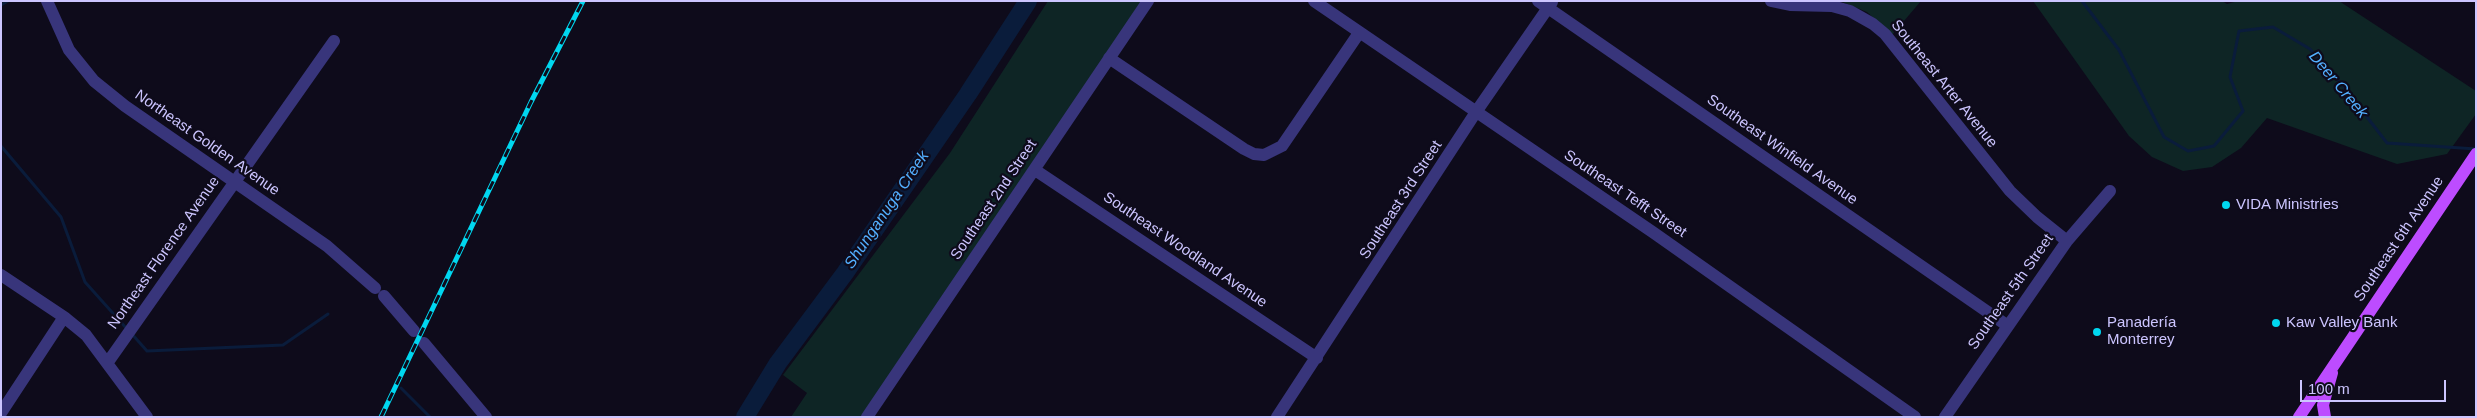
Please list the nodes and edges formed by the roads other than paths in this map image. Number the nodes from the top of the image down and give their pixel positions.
1 (1148, 1) edge
2 (1314, 1) edge
3 (1770, 1) edge
4 (47, 2) edge
5 (1546, 4) edge
6 (1359, 33) junction
7 (334, 41) dead end
8 (1109, 58) junction
9 (1476, 112) junction
10 (2476, 154) edge
11 (1035, 170) junction
12 (234, 182) junction
13 (2110, 191) dead end
14 (2066, 241) junction
15 (1, 275) edge
16 (64, 317) junction
17 (2008, 326) junction
18 (414, 331) dead end
19 (424, 343) dead end
20 (1317, 358) junction
21 (108, 362) junction
22 (2335, 364) junction
23 (1, 412) edge
24 (871, 415) edge
25 (147, 417) edge
26 (486, 417) edge
27 (1277, 417) edge
28 (1915, 417) edge
29 (1945, 417) edge
30 (2299, 417) edge
31 (2325, 417) edge

1 - 8 street, Southeast 2nd Street
2 - 6 street, Southeast Tefft Street
3 - 14 street, Southeast Arter Avenue
4 - 12 street, Northeast Golden Avenue
5 - 9 street, Southeast 3rd Street
5 - 17 street, Southeast Winfield Avenue
6 - 8 street
6 - 9 street, Southeast Tefft Street
7 - 12 street, Northeast Florence Avenue
8 - 11 street, Southeast 2nd Street
9 - 20 street, Southeast 3rd Street
9 - 28 street, Southeast Tefft Street
10 - 22 main road, Southeast 6th Avenue
11 - 20 street, Southeast Woodland Avenue
11 - 24 street, Southeast 2nd Street
12 - 18 street, Northeast Golden Avenue
12 - 21 street, Northeast Florence Avenue
13 - 14 street, Southeast 5th Street
14 - 17 street, Southeast 5th Street
15 - 16 street
16 - 21 street
16 - 23 street
17 - 29 street, Southeast 5th Street
19 - 26 street
20 - 27 street, Southeast 3rd Street
21 - 25 street
22 - 30 main road, Southeast 6th Avenue
22 - 31 main road

